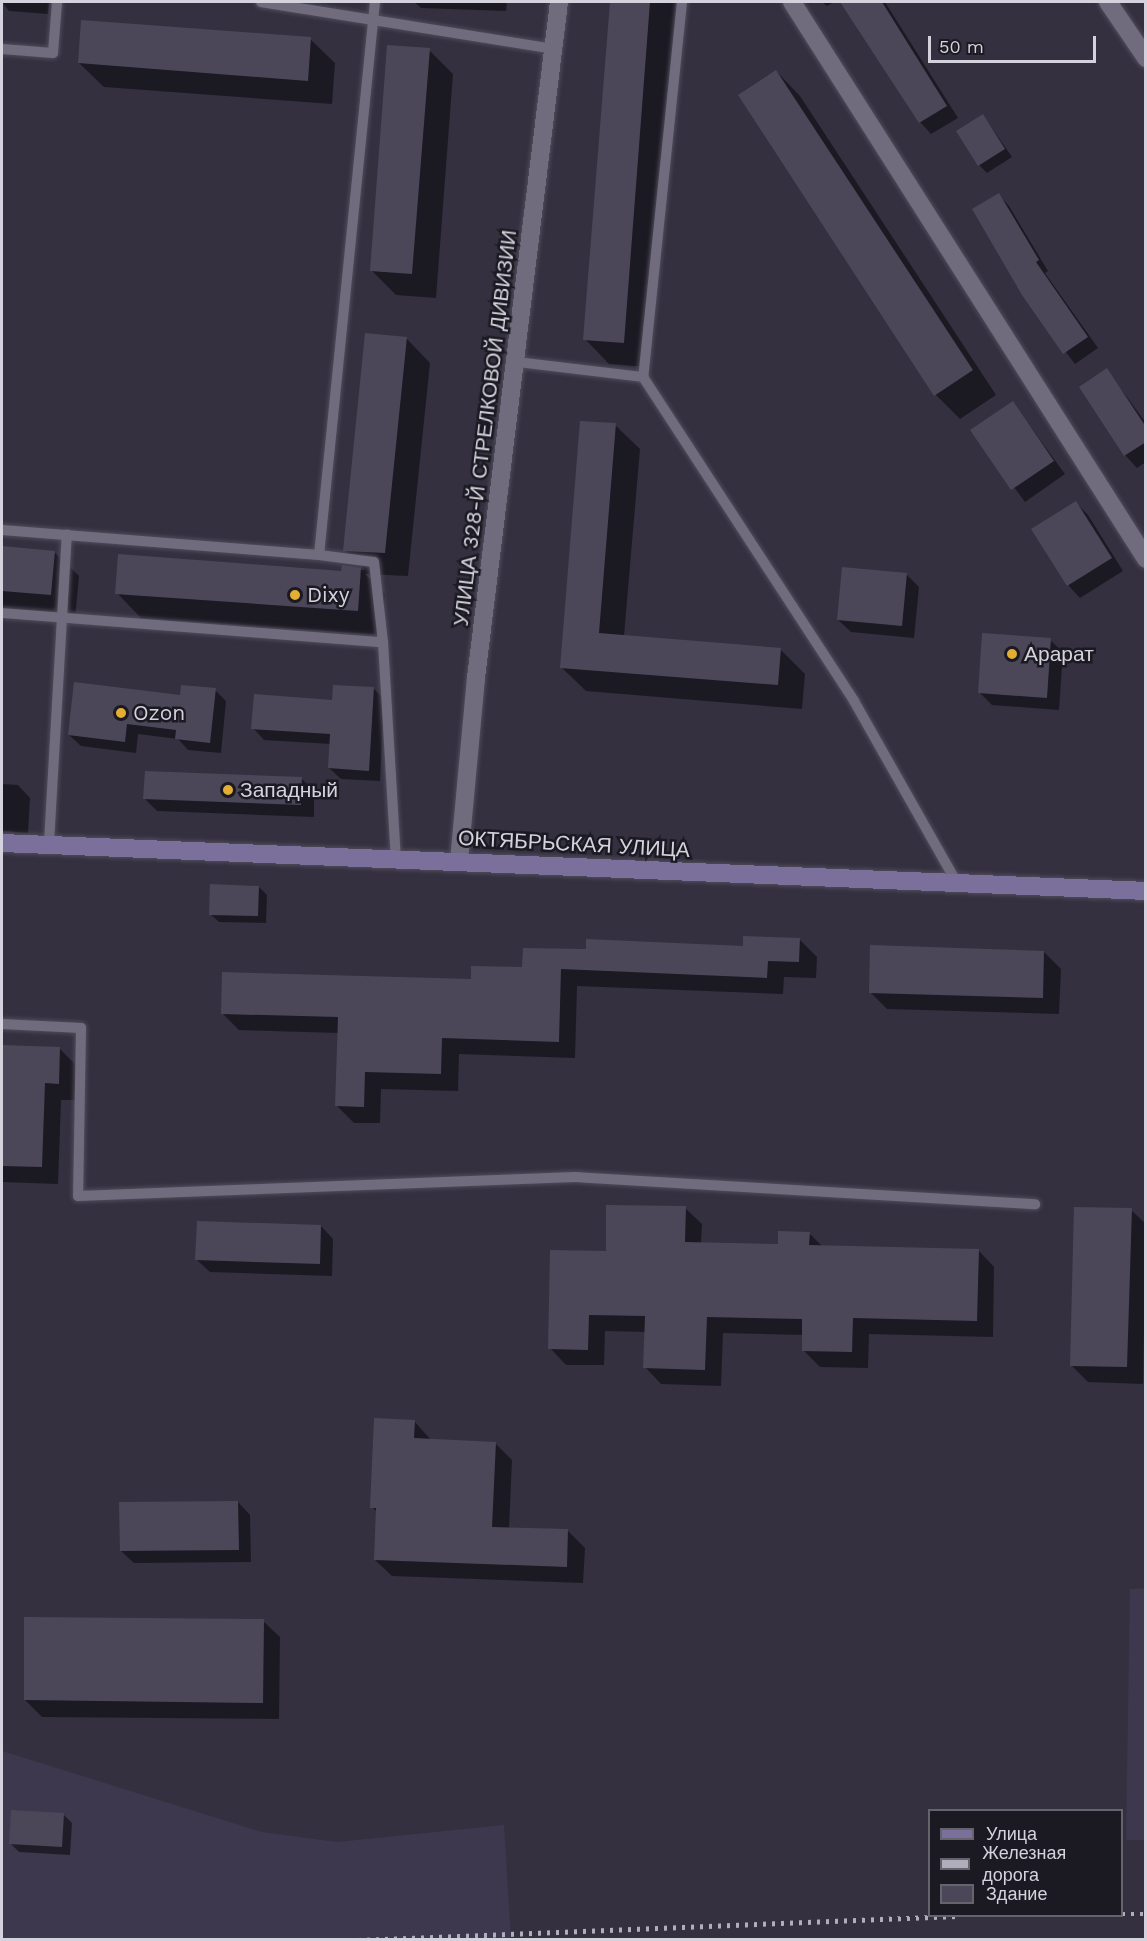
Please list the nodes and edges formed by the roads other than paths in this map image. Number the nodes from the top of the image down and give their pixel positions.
1 (57, 2) edge
2 (261, 2) edge
3 (375, 2) edge
4 (559, 2) edge
5 (681, 2) edge
6 (792, 2) edge
7 (1108, 2) edge
8 (371, 18) junction
9 (2, 49) edge
10 (555, 49) junction
11 (1146, 58) edge
12 (517, 362) junction
13 (643, 377) junction
14 (2, 530) edge
15 (67, 535) junction
16 (319, 555) junction
17 (1146, 558) edge
18 (2, 613) edge
19 (62, 617) junction
20 (383, 642) junction
21 (2, 843) edge
22 (49, 843) junction
23 (396, 858) junction
24 (459, 861) junction
25 (957, 884) junction
26 (1146, 891) edge
27 (2, 1024) edge
28 (1035, 1204) dead end

1 - 9 lane
2 - 8 lane
3 - 8 lane
4 - 10 street, УЛИЦА 328-Й СТРЕЛКОВОЙ ДИВИЗИИ
5 - 13 lane
6 - 17 street
7 - 11 street
8 - 10 lane
8 - 16 lane
10 - 12 street, УЛИЦА 328-Й СТРЕЛКОВОЙ ДИВИЗИИ
12 - 13 lane
12 - 24 street, УЛИЦА 328-Й СТРЕЛКОВОЙ ДИВИЗИИ
13 - 25 lane
14 - 15 lane
15 - 16 lane
15 - 19 lane
16 - 20 lane
18 - 19 lane
19 - 20 lane
19 - 22 lane
20 - 23 lane
21 - 22 main road, ОКТЯБРЬСКАЯ УЛИЦА
22 - 23 main road, ОКТЯБРЬСКАЯ УЛИЦА
23 - 24 main road, ОКТЯБРЬСКАЯ УЛИЦА
24 - 25 main road, ОКТЯБРЬСКАЯ УЛИЦА
25 - 26 main road, ОКТЯБРЬСКАЯ УЛИЦА
27 - 28 lane

